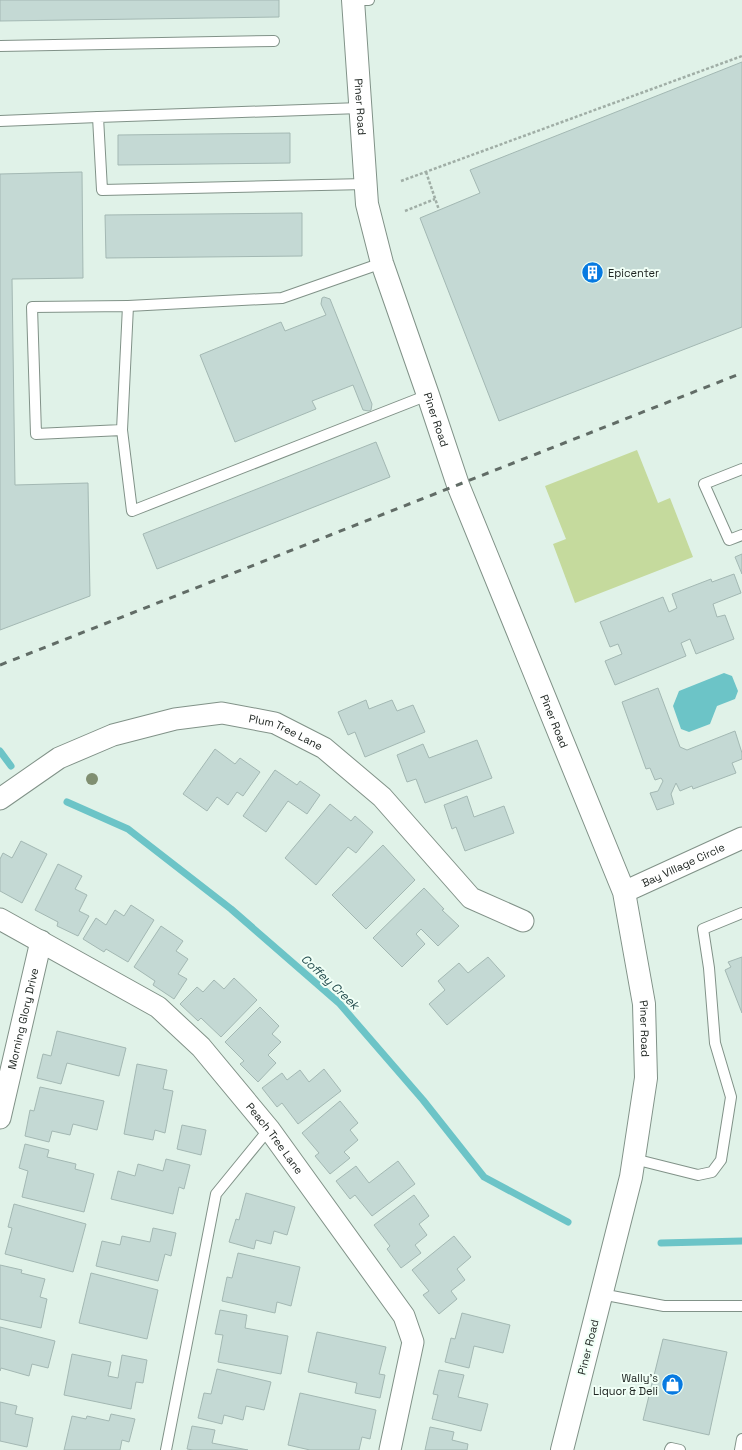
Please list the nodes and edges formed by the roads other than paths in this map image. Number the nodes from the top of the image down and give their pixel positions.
1 (353, 0) edge
2 (369, 0) edge
3 (274, 41) dead end
4 (0, 46) edge
5 (360, 108) junction
6 (98, 117) junction
7 (0, 121) edge
8 (366, 184) junction
9 (382, 263) junction
10 (128, 306) junction
11 (428, 395) junction
12 (122, 430) junction
13 (742, 469) edge
14 (742, 535) edge
15 (0, 799) edge
16 (742, 838) edge
17 (624, 892) junction
18 (742, 914) edge
19 (0, 919) edge
20 (523, 921) dead end
21 (41, 941) junction
22 (0, 1118) edge
23 (269, 1129) junction
24 (634, 1159) junction
25 (601, 1294) junction
26 (742, 1306) edge
27 (742, 1439) edge
28 (166, 1450) edge
29 (390, 1450) edge
30 (562, 1450) edge
31 (670, 1450) edge
32 (680, 1450) edge
33 (740, 1450) edge

1 - 2 lane
1 - 5 main road, Piner Road
3 - 4 lane
5 - 6 lane
5 - 8 main road, Piner Road
6 - 7 lane
6 - 8 lane
8 - 9 main road, Piner Road
9 - 10 lane
9 - 11 main road, Piner Road
10 - 12 lane
10 - 12 lane
11 - 12 lane
11 - 17 main road, Piner Road
13 - 14 lane
15 - 20 street, Plum Tree Lane
16 - 17 street, Bay Village Circle
17 - 24 main road, Piner Road
18 - 24 lane
19 - 21 street, Peach Tree Lane
21 - 22 street, Morning Glory Drive
21 - 23 street, Peach Tree Lane
23 - 28 lane
23 - 29 street, Peach Tree Lane
24 - 25 main road, Piner Road
25 - 26 lane
25 - 30 main road, Piner Road
27 - 33 lane
31 - 32 lane

